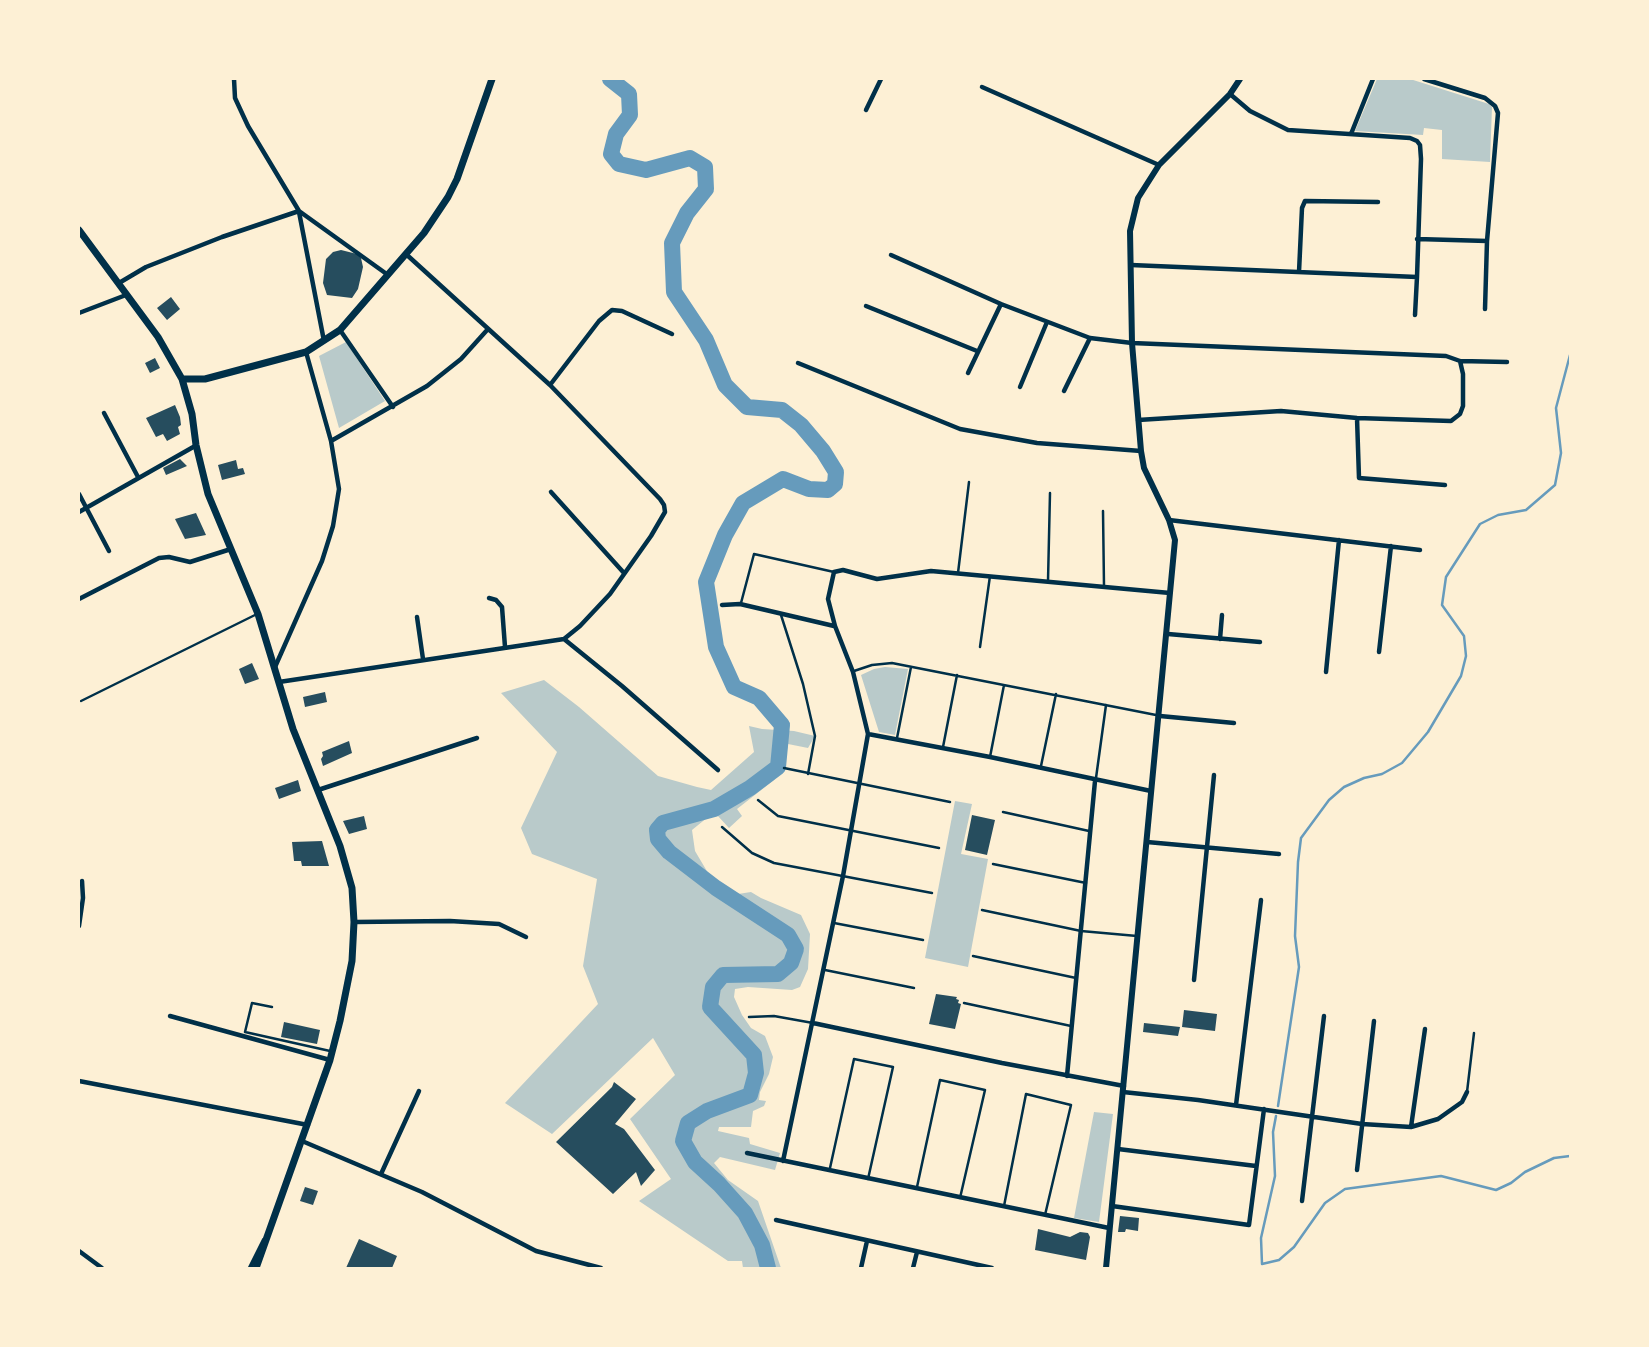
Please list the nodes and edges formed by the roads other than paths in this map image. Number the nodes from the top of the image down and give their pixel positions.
1 (234, 79) edge
2 (492, 79) edge
3 (881, 79) edge
4 (1240, 79) edge
5 (1373, 79) edge
6 (1424, 79) edge
7 (982, 88) dead end
8 (1230, 94) junction
9 (866, 110) dead end
10 (1351, 134) junction
11 (1159, 165) junction
12 (1378, 202) dead end
13 (299, 211) junction
14 (79, 230) edge
15 (1417, 239) junction
16 (1487, 241) junction
17 (407, 254) junction
18 (891, 255) dead end
19 (1131, 265) junction
20 (1299, 272) junction
21 (388, 276) junction
22 (1417, 277) junction
23 (119, 283) junction
24 (126, 294) junction
25 (1001, 304) junction
26 (866, 306) dead end
27 (1485, 309) dead end
28 (79, 313) edge
29 (1415, 315) dead end
30 (1047, 322) junction
31 (488, 329) junction
32 (340, 330) junction
33 (672, 334) dead end
34 (1090, 338) junction
35 (324, 342) junction
36 (1132, 342) junction
37 (977, 351) junction
38 (306, 352) junction
39 (1461, 360) junction
40 (1507, 362) dead end
41 (798, 363) dead end
42 (968, 373) dead end
43 (182, 379) junction
44 (550, 385) junction
45 (1020, 387) dead end
46 (1064, 391) dead end
47 (393, 407) junction
48 (104, 413) dead end
49 (1357, 418) junction
50 (1137, 420) junction
51 (331, 441) junction
52 (196, 445) junction
53 (1141, 451) junction
54 (138, 477) junction
55 (969, 482) dead end
56 (1445, 485) dead end
57 (551, 492) dead end
58 (1050, 493) dead end
59 (79, 494) edge
60 (86, 508) junction
61 (1102, 511) dead end
62 (79, 512) edge
63 (1169, 520) junction
64 (1339, 540) junction
65 (1391, 546) junction
66 (231, 549) junction
67 (1420, 550) dead end
68 (109, 551) dead end
69 (834, 572) junction
70 (624, 573) junction
71 (958, 573) junction
72 (989, 576) junction
73 (1048, 581) junction
74 (1104, 586) junction
75 (1171, 593) junction
76 (489, 598) dead end
77 (79, 599) edge
78 (740, 604) junction
79 (722, 605) dead end
80 (780, 613) junction
81 (258, 614) junction
82 (1222, 615) dead end
83 (417, 617) dead end
84 (835, 626) junction
85 (1168, 634) junction
86 (564, 639) junction
87 (1220, 639) junction
88 (1260, 642) dead end
89 (505, 647) junction
90 (980, 647) dead end
91 (1379, 652) dead end
92 (423, 660) junction
93 (911, 667) junction
94 (275, 668) junction
95 (853, 672) junction
96 (1326, 672) dead end
97 (957, 676) junction
98 (279, 682) junction
99 (1004, 685) junction
100 (1056, 694) junction
101 (81, 701) dead end
102 (1106, 705) junction
103 (1160, 716) junction
104 (1234, 723) dead end
105 (868, 734) junction
106 (477, 738) dead end
107 (897, 738) junction
108 (943, 747) junction
109 (990, 757) junction
110 (784, 768) dead end
111 (1041, 768) junction
112 (718, 770) dead end
113 (808, 774) junction
114 (1214, 775) dead end
115 (1095, 781) junction
116 (861, 784) junction
117 (317, 791) junction
118 (1152, 791) junction
119 (758, 800) dead end
120 (950, 802) dead end
121 (1003, 812) dead end
122 (722, 827) dead end
123 (851, 831) junction
124 (1091, 831) junction
125 (1147, 842) junction
126 (1208, 847) junction
127 (939, 848) dead end
128 (1279, 854) dead end
129 (993, 864) dead end
130 (843, 876) junction
131 (82, 881) dead end
132 (1086, 883) junction
133 (932, 893) dead end
134 (1261, 900) dead end
135 (982, 910) dead end
136 (354, 922) junction
137 (833, 923) junction
138 (79, 926) edge
139 (1081, 931) junction
140 (526, 937) dead end
141 (1138, 937) junction
142 (923, 940) dead end
143 (974, 956) dead end
144 (823, 970) junction
145 (1077, 978) junction
146 (1194, 980) dead end
147 (914, 988) dead end
148 (964, 1003) dead end
149 (272, 1007) dead end
150 (170, 1016) dead end
151 (1324, 1016) dead end
152 (750, 1017) dead end
153 (1374, 1021) dead end
154 (813, 1023) junction
155 (1072, 1026) junction
156 (1425, 1029) dead end
157 (1474, 1033) dead end
158 (331, 1055) junction
159 (1067, 1076) junction
160 (79, 1081) edge
161 (1123, 1089) junction
162 (419, 1091) dead end
163 (1467, 1092) joint
164 (1236, 1105) junction
165 (1264, 1109) junction
166 (1312, 1116) junction
167 (1363, 1124) junction
168 (308, 1125) junction
169 (1411, 1127) junction
170 (302, 1142) junction
171 (1118, 1149) junction
172 (747, 1153) dead end
173 (783, 1161) junction
174 (1256, 1166) junction
175 (1357, 1170) dead end
176 (829, 1171) junction
177 (381, 1174) junction
178 (868, 1180) junction
179 (916, 1190) junction
180 (960, 1199) junction
181 (1302, 1200) dead end
182 (1112, 1206) junction
183 (1004, 1207) junction
184 (1045, 1215) junction
185 (776, 1220) dead end
186 (1110, 1228) junction
187 (268, 1233) junction
188 (867, 1241) junction
189 (79, 1251) edge
190 (917, 1252) junction
191 (967, 1265) edge
192 (102, 1268) edge
193 (250, 1268) edge
194 (256, 1268) edge
195 (601, 1268) edge
196 (861, 1268) edge
197 (913, 1268) edge
198 (992, 1268) edge
199 (1106, 1268) edge

1 - 13 street
2 - 17 main road
3 - 9 street
4 - 8 street
5 - 10 street
6 - 16 street
7 - 11 street
8 - 10 street
8 - 11 street
10 - 15 street
11 - 19 street
12 - 20 street
13 - 21 street
13 - 23 street
13 - 35 street
14 - 23 main road
15 - 16 street
15 - 22 street
16 - 27 street
17 - 21 main road
17 - 31 street
18 - 25 street
19 - 20 street
19 - 36 street
20 - 22 street
21 - 32 main road
22 - 29 street
23 - 24 main road
24 - 28 street
24 - 43 main road
25 - 30 street
25 - 37 street
26 - 37 street
30 - 34 street
30 - 45 street
31 - 44 street
31 - 47 street
32 - 35 main road
32 - 47 street
33 - 44 street
34 - 36 street
34 - 46 street
35 - 38 main road
36 - 39 street
36 - 50 street
37 - 42 street
38 - 43 main road
38 - 51 street
39 - 40 street
39 - 49 street
41 - 53 street
43 - 52 main road
44 - 70 street
47 - 51 street
48 - 54 street
49 - 50 street
49 - 56 street
50 - 53 street
51 - 94 street
52 - 54 street
52 - 66 main road
53 - 63 street
54 - 60 street
55 - 71 lane
57 - 70 street
58 - 73 lane
59 - 60 street
60 - 62 street
60 - 68 street
61 - 74 lane
63 - 64 street
63 - 75 street
64 - 65 street
64 - 96 street
65 - 67 street
65 - 91 street
66 - 77 street
66 - 81 main road
69 - 71 street
69 - 78 lane
69 - 84 street
70 - 86 street
71 - 72 street
72 - 73 street
72 - 90 lane
73 - 74 street
74 - 75 street
75 - 85 street
76 - 89 street
78 - 79 street
78 - 80 street
80 - 84 street
80 - 113 lane
81 - 94 main road
81 - 101 lane
82 - 87 street
83 - 92 street
84 - 95 street
85 - 87 street
85 - 103 street
86 - 89 street
86 - 112 street
87 - 88 street
89 - 92 street
92 - 98 street
93 - 95 lane
93 - 97 lane
93 - 107 lane
94 - 98 main road
95 - 105 street
97 - 99 lane
97 - 108 lane
98 - 117 main road
99 - 100 lane
99 - 109 lane
100 - 102 lane
100 - 111 lane
102 - 103 lane
102 - 115 lane
103 - 104 street
103 - 118 street
105 - 107 street
105 - 116 street
106 - 117 street
107 - 108 street
108 - 109 street
109 - 111 street
110 - 113 lane
111 - 115 street
113 - 116 lane
114 - 126 street
115 - 118 street
115 - 124 street
116 - 120 lane
116 - 123 street
117 - 136 main road
118 - 125 street
119 - 123 lane
121 - 124 lane
122 - 130 lane
123 - 127 lane
123 - 130 street
124 - 132 street
125 - 126 street
125 - 141 street
126 - 128 street
126 - 146 street
129 - 132 lane
130 - 133 lane
130 - 137 street
131 - 138 street
132 - 139 street
134 - 164 street
135 - 139 lane
136 - 140 street
136 - 158 main road
137 - 142 lane
137 - 144 street
139 - 141 lane
139 - 145 street
141 - 161 street
143 - 145 lane
144 - 147 lane
144 - 154 street
145 - 155 street
148 - 155 lane
149 - 158 lane
150 - 158 street
151 - 166 street
152 - 154 lane
153 - 167 street
154 - 159 street
154 - 173 street
155 - 159 street
156 - 169 street
157 - 163 lane
158 - 168 main road
159 - 161 street
160 - 168 street
161 - 164 street
161 - 171 street
162 - 177 street
163 - 169 street
164 - 165 street
165 - 166 street
165 - 174 street
166 - 167 street
166 - 181 street
167 - 169 street
167 - 175 street
168 - 170 main road
170 - 177 street
170 - 187 main road
171 - 174 street
171 - 182 street
172 - 173 street
173 - 176 street
174 - 182 street
176 - 178 street
176 - 178 lane
177 - 195 street
178 - 179 street
179 - 180 street
179 - 180 lane
180 - 183 street
182 - 186 street
183 - 184 street
183 - 184 lane
184 - 186 street
185 - 188 street
186 - 199 street
187 - 193 street
187 - 194 main road
188 - 190 street
188 - 196 street
189 - 192 street
190 - 191 street
190 - 197 street
191 - 198 street

